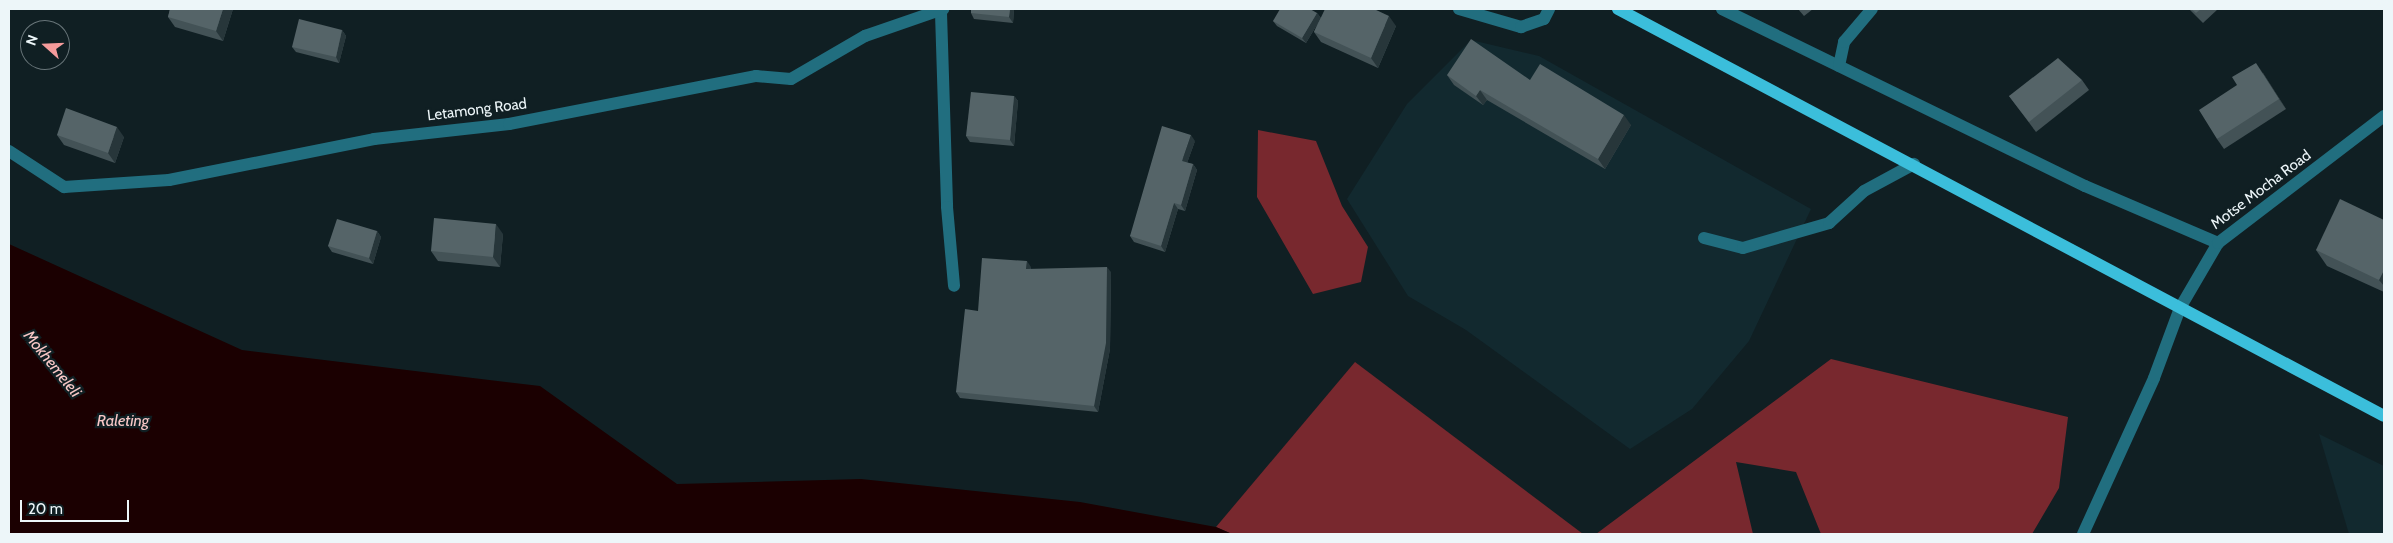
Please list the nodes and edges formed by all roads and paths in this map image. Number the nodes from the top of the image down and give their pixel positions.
1 (1459, 9) edge
2 (1549, 9) edge
3 (1618, 9) edge
4 (1722, 9) edge
5 (1872, 9) edge
6 (942, 11) edge
7 (1839, 66) junction
8 (2384, 116) edge
9 (9, 151) edge
10 (1914, 164) junction
11 (1704, 238) dead end
12 (2218, 242) junction
13 (954, 286) dead end
14 (2180, 308) junction
15 (2384, 416) edge
16 (2083, 534) edge

1 - 2 street
3 - 10 main road
4 - 7 street
5 - 7 street
6 - 9 street, Letamong Road
6 - 13 street
7 - 12 street
8 - 12 street, Motse Mocha Road
10 - 11 street
10 - 14 main road
12 - 14 street, Motse Mocha Road
14 - 15 main road
14 - 16 street, Motse Mocha Road

